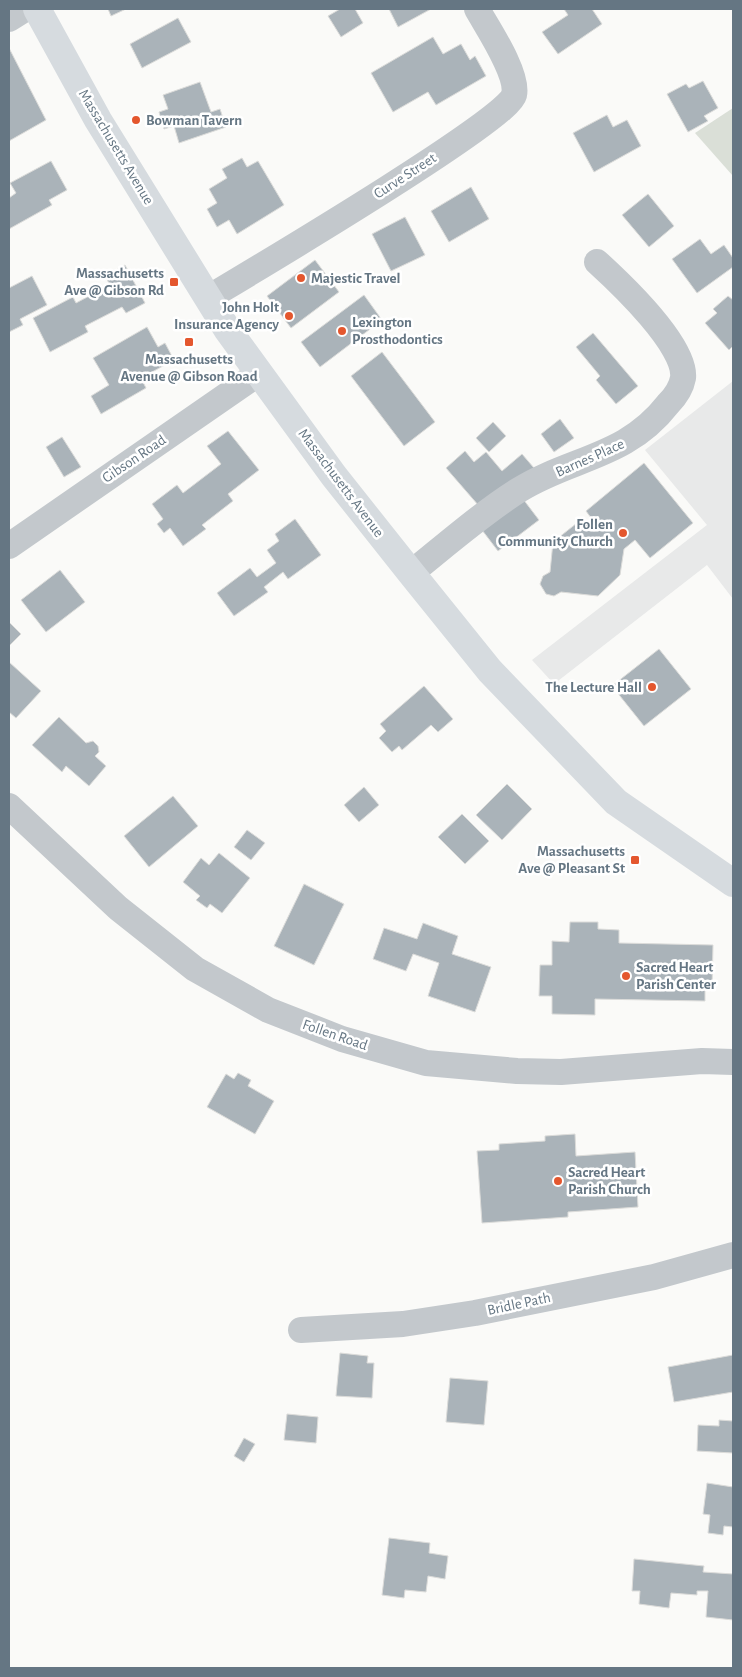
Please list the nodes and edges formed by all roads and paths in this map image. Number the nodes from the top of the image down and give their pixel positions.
1 (25, 9) edge
2 (37, 9) edge
3 (477, 9) edge
4 (9, 19) edge
5 (598, 262) dead end
6 (208, 298) junction
7 (259, 373) junction
8 (9, 546) edge
9 (411, 573) junction
10 (9, 806) edge
11 (733, 883) edge
12 (733, 1062) edge
13 (733, 1255) edge
14 (301, 1330) dead end

1 - 4 street
2 - 6 main road, Massachusetts Avenue
3 - 6 street, Curve Street
5 - 9 street, Barnes Place
6 - 7 main road, Massachusetts Avenue
7 - 8 street, Gibson Road
7 - 9 main road, Massachusetts Avenue
9 - 11 main road, Massachusetts Avenue
10 - 12 street, Follen Road
13 - 14 street, Bridle Path

